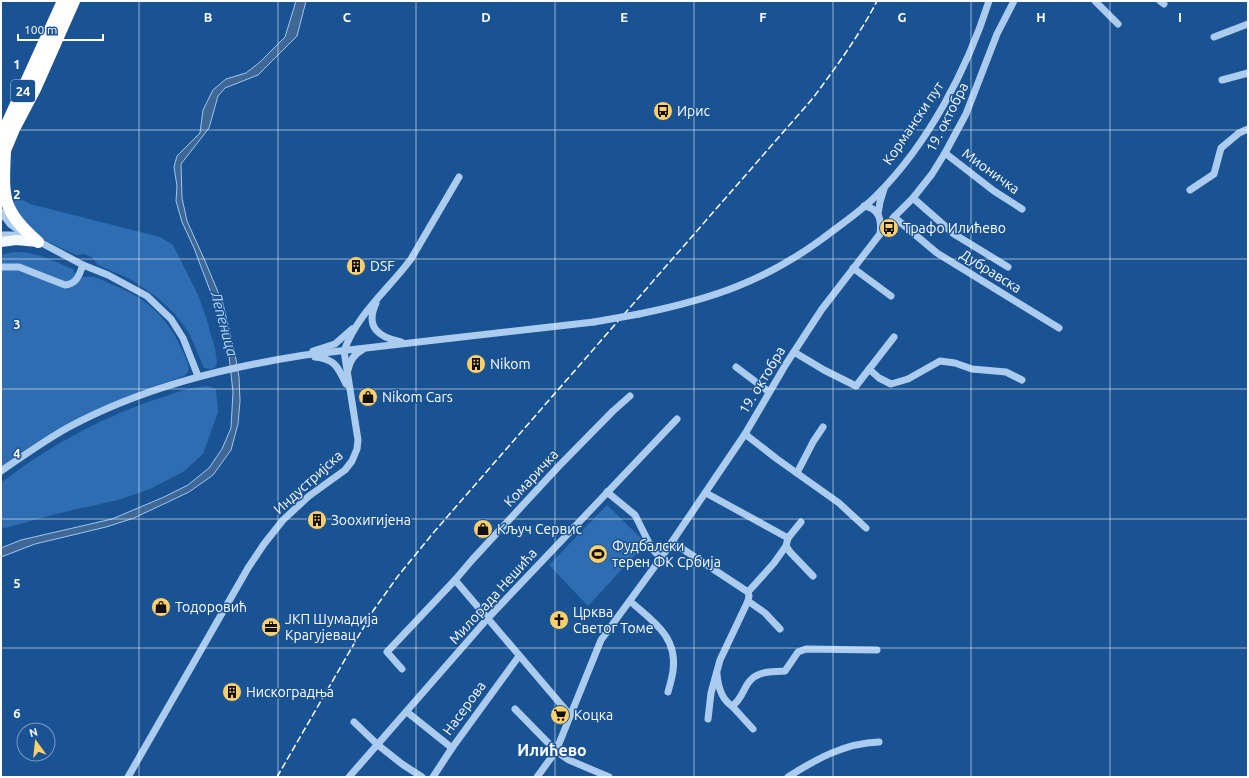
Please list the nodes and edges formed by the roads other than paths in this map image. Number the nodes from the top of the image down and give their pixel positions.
1 (63, 1) edge
2 (74, 1) edge
3 (989, 1) edge
4 (1014, 1) edge
5 (1095, 1) edge
6 (1118, 24) dead end
7 (1248, 24) edge
8 (1214, 37) dead end
9 (1248, 73) edge
10 (1222, 80) dead end
11 (1248, 129) edge
12 (1, 137) edge
13 (945, 153) junction
14 (3, 155) edge
15 (459, 177) dead end
16 (885, 186) junction
17 (1190, 190) dead end
18 (913, 198) junction
19 (864, 206) junction
20 (1022, 209) dead end
21 (1, 212) edge
22 (880, 217) junction
23 (892, 219) junction
24 (880, 234) junction
25 (1, 235) edge
26 (1, 242) edge
27 (38, 242) junction
28 (83, 265) junction
29 (1, 267) edge
30 (1008, 267) dead end
31 (853, 268) junction
32 (379, 296) junction
33 (891, 296) dead end
34 (358, 323) junction
35 (1058, 328) dead end
36 (894, 337) dead end
37 (405, 343) junction
38 (365, 349) junction
39 (344, 351) junction
40 (794, 352) junction
41 (304, 355) junction
42 (281, 359) junction
43 (736, 367) dead end
44 (869, 369) junction
45 (198, 376) junction
46 (347, 376) junction
47 (1022, 380) dead end
48 (350, 392) junction
49 (769, 392) junction
50 (630, 396) dead end
51 (677, 419) dead end
52 (823, 427) dead end
53 (745, 434) junction
54 (1, 471) edge
55 (797, 473) junction
56 (607, 492) junction
57 (706, 493) junction
58 (801, 522) dead end
59 (866, 528) dead end
60 (788, 538) junction
61 (672, 542) junction
62 (786, 546) junction
63 (661, 558) junction
64 (813, 576) dead end
65 (455, 580) junction
66 (748, 592) junction
67 (630, 601) junction
68 (748, 601) junction
69 (488, 618) junction
70 (780, 629) dead end
71 (877, 650) dead end
72 (519, 656) junction
73 (402, 669) dead end
74 (717, 674) junction
75 (668, 692) dead end
76 (732, 706) junction
77 (515, 709) dead end
78 (407, 712) junction
79 (570, 715) junction
80 (708, 719) dead end
81 (354, 722) dead end
82 (753, 729) dead end
83 (879, 742) dead end
84 (378, 745) junction
85 (452, 748) junction
86 (556, 751) junction
87 (128, 777) edge
88 (349, 777) edge
89 (422, 777) edge
90 (433, 777) edge
91 (537, 777) edge
92 (609, 777) edge
93 (788, 777) edge

1 - 12 highway, 24
2 - 14 highway, 24
3 - 16 street, Кормански пут
4 - 13 street, 19. октобра
5 - 6 street
7 - 8 street
9 - 10 street
11 - 17 street
13 - 18 street, 19. октобра
13 - 20 street, Мионичка
14 - 27 highway
15 - 32 street
16 - 19 street, Кормански пут
16 - 22 street
18 - 23 street, 19. октобра
18 - 30 street
19 - 22 street
19 - 37 street, Кормански пут, bridge
21 - 27 street
22 - 23 street
22 - 24 street
23 - 24 street, 19. октобра
23 - 35 street, Дубравска
24 - 31 street, 19. октобра
25 - 27 street
26 - 27 main road
27 - 28 street
28 - 29 street
28 - 45 street
31 - 33 street
31 - 40 street, 19. октобра
32 - 34 street
32 - 37 street
34 - 39 street
34 - 42 street
36 - 44 street
37 - 38 street, Кормански пут
38 - 39 street, Кормански пут
38 - 46 street
39 - 41 street, Кормански пут
39 - 46 street, Индустријска
40 - 44 street
40 - 49 street, 19. октобра
41 - 42 street
41 - 48 street
42 - 45 street
43 - 49 street
44 - 47 street
45 - 54 street
46 - 48 street, Индустријска
48 - 87 street, Индустријска
49 - 53 street, 19. октобра
50 - 65 street, Комаричка
51 - 56 street, Милорада Нешића
52 - 55 street
53 - 55 street
53 - 57 street, 19. октобра
55 - 59 street
56 - 63 street
56 - 69 street, Милорада Нешића
57 - 60 street
57 - 61 street, 19. октобра
58 - 60 street
60 - 62 street
61 - 63 street, 19. октобра
61 - 66 street
62 - 64 street
62 - 66 street
63 - 67 street, 19. октобра
65 - 69 street
65 - 73 street, Комаричка
66 - 68 street
67 - 75 street
67 - 79 street, 19. октобра
68 - 70 street
68 - 74 street
69 - 72 street
69 - 78 street, Милорада Нешића
71 - 76 street
72 - 79 street
72 - 85 street, Насерова
74 - 76 street
74 - 80 street
76 - 82 street
77 - 86 street
78 - 84 street, Милорада Нешића
78 - 85 street
79 - 86 street, 19. октобра
81 - 84 street
83 - 93 street
84 - 88 street, Милорада Нешића
84 - 89 street
85 - 90 street, Насерова
86 - 91 street, 19. октобра
86 - 92 street

